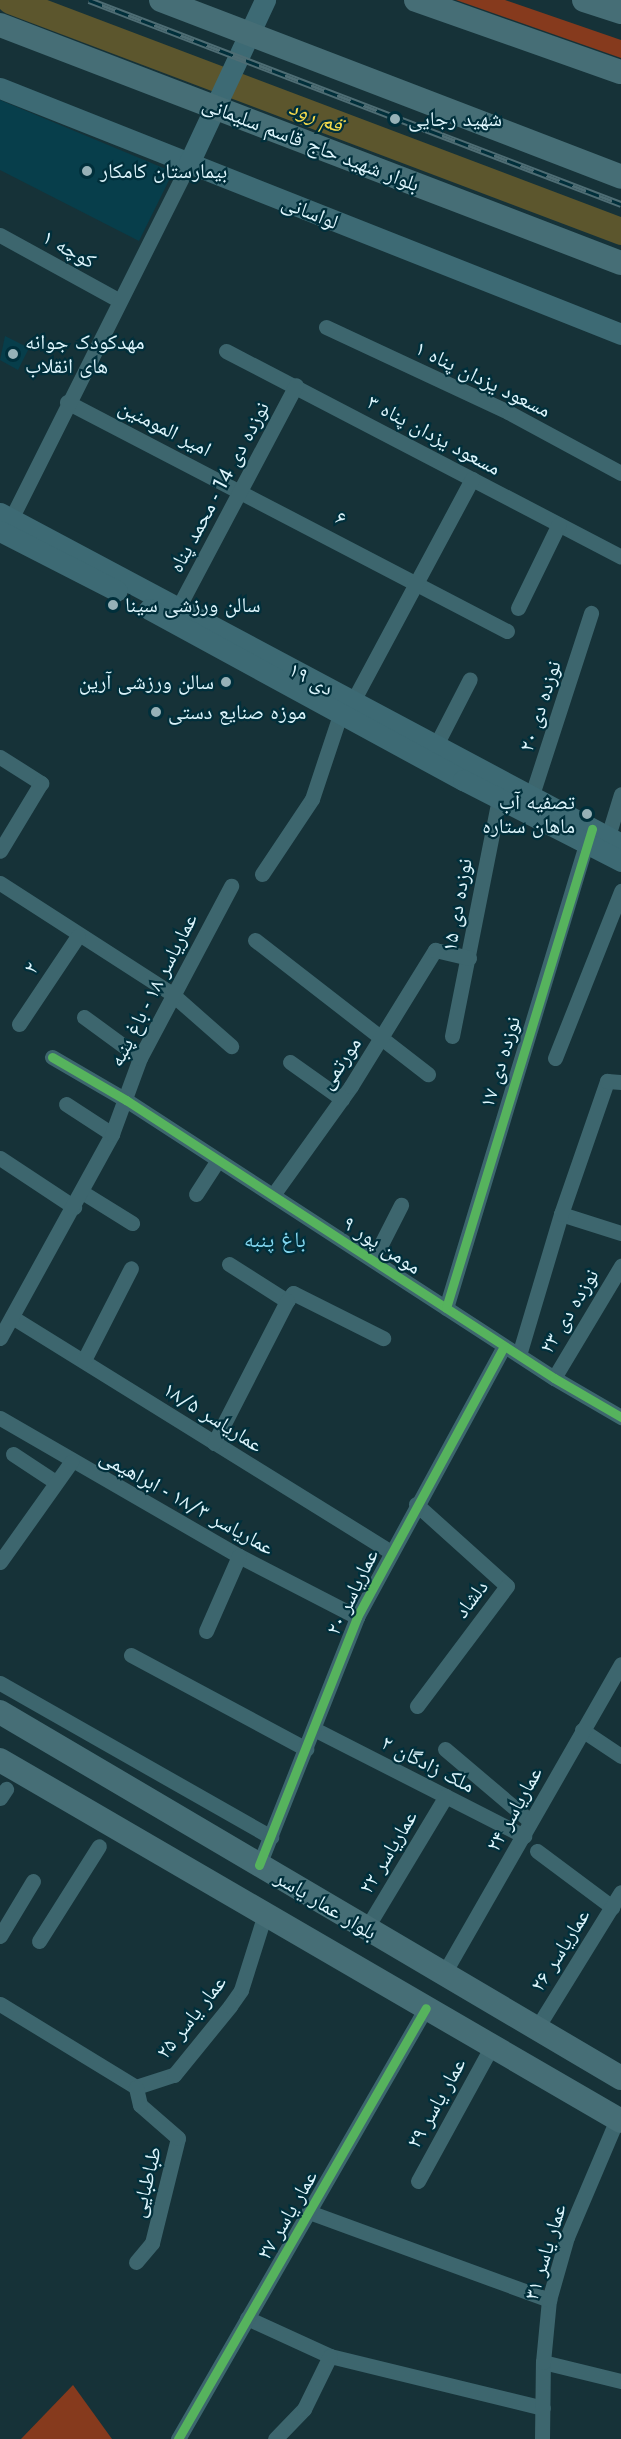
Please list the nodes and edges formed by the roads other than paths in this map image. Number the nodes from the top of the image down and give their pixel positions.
1 (161, 0) edge
2 (416, 0) edge
3 (584, 0) edge
4 (256, 5) edge
5 (621, 12) edge
6 (0, 25) edge
7 (621, 72) edge
8 (0, 88) edge
9 (189, 164) junction
10 (621, 177) edge
11 (0, 235) edge
12 (621, 263) edge
13 (118, 300) junction
14 (326, 327) dead end
15 (621, 334) edge
16 (226, 351) dead end
17 (296, 385) junction
18 (67, 402) junction
19 (621, 473) edge
20 (472, 479) junction
21 (243, 491) junction
22 (4, 524) edge
23 (559, 524) junction
24 (621, 557) edge
25 (419, 582) junction
26 (178, 608) junction
27 (518, 608) dead end
28 (591, 613) dead end
29 (507, 632) dead end
30 (470, 679) dead end
31 (347, 704) junction
32 (435, 747) junction
33 (0, 757) edge
34 (501, 789) junction
35 (621, 794) edge
36 (529, 804) junction
37 (605, 844) edge
38 (0, 851) edge
39 (262, 874) dead end
40 (0, 883) edge
41 (231, 886) dead end
42 (621, 891) edge
43 (78, 936) junction
44 (255, 940) dead end
45 (469, 958) junction
46 (172, 994) junction
47 (84, 1017) dead end
48 (19, 1024) dead end
49 (452, 1036) dead end
50 (381, 1040) junction
51 (231, 1046) dead end
52 (52, 1057) dead end
53 (140, 1058) junction
54 (555, 1058) dead end
55 (290, 1062) dead end
56 (428, 1074) dead end
57 (614, 1082) edge
58 (126, 1100) junction
59 (342, 1100) junction
60 (66, 1104) dead end
61 (112, 1134) junction
62 (0, 1158) edge
63 (218, 1160) junction
64 (82, 1192) junction
65 (196, 1194) dead end
66 (273, 1196) junction
67 (401, 1205) dead end
68 (74, 1207) junction
69 (561, 1214) junction
70 (132, 1223) dead end
71 (621, 1233) edge
72 (373, 1260) junction
73 (229, 1264) dead end
74 (621, 1266) edge
75 (131, 1268) dead end
76 (287, 1301) junction
77 (446, 1308) junction
78 (12, 1317) junction
79 (0, 1338) edge
80 (383, 1338) dead end
81 (504, 1346) junction
82 (519, 1355) junction
83 (84, 1360) junction
84 (554, 1378) junction
85 (621, 1417) edge
86 (0, 1418) edge
87 (213, 1443) junction
88 (13, 1454) dead end
89 (71, 1462) junction
90 (54, 1481) junction
91 (416, 1504) junction
92 (391, 1552) junction
93 (239, 1556) junction
94 (0, 1562) edge
95 (357, 1617) junction
96 (206, 1631) dead end
97 (131, 1655) dead end
98 (621, 1664) edge
99 (0, 1683) edge
100 (417, 1706) dead end
101 (0, 1712) edge
102 (314, 1729) junction
103 (582, 1730) junction
104 (306, 1749) junction
105 (445, 1749) dead end
106 (621, 1756) edge
107 (0, 1760) edge
108 (446, 1796) junction
109 (530, 1821) junction
110 (524, 1836) junction
111 (271, 1837) junction
112 (99, 1846) dead end
113 (537, 1851) dead end
114 (259, 1865) junction
115 (33, 1881) dead end
116 (621, 1892) edge
117 (612, 1907) junction
118 (265, 1914) junction
119 (366, 1929) junction
120 (0, 1936) edge
121 (39, 1941) dead end
122 (443, 1975) junction
123 (0, 2004) edge
124 (426, 2008) junction
125 (535, 2031) junction
126 (492, 2046) junction
127 (621, 2078) edge
128 (136, 2087) junction
129 (619, 2120) edge
130 (418, 2181) dead end
131 (309, 2212) junction
132 (136, 2262) dead end
133 (549, 2300) junction
134 (247, 2318) junction
135 (330, 2356) junction
136 (543, 2362) junction
137 (621, 2381) edge
138 (543, 2408) junction
139 (178, 2439) edge
140 (275, 2439) edge
141 (542, 2439) edge

1 - 10 main road
2 - 7 main road
3 - 5 main road
4 - 9 main road
6 - 12 main road, بلوار شهید حاج قاسم سلیمانی
8 - 9 main road, لواسانی
9 - 13 street
9 - 15 main road, لواسانی
11 - 13 street, کوچه ۱
13 - 18 street
14 - 19 street, ۱ مسعود یزدان پناه
16 - 17 street, ۳ مسعود یزدان پناه
17 - 20 street, ۳ مسعود یزدان پناه
17 - 21 street, نوزده دی 14 - محمد پناه
18 - 21 street, امیر المومنین
18 - 22 street
20 - 23 street, ۳ مسعود یزدان پناه
20 - 25 street
21 - 25 street, ۶
21 - 26 street, نوزده دی 14 - محمد پناه
22 - 26 main road, ۱۹ دی
22 - 31 main road, ۱۹ دی
23 - 24 street, ۳ مسعود یزدان پناه
23 - 27 street
25 - 29 street, ۶
25 - 31 street
26 - 31 main road, ۱۹ دی
28 - 36 street, نوزده دی ۲۰
30 - 32 street
31 - 32 main road, ۱۹ دی
31 - 34 main road, ۱۹ دی
31 - 39 street
32 - 34 main road, ۱۹ دی
33 - 38 street
34 - 36 main road, ۱۹ دی
34 - 45 street, نوزده دی ۱۵
35 - 37 street, نوزده دی ۱۷
36 - 37 main road, ۱۹ دی
37 - 77 street, نوزده دی ۱۷
40 - 43 street
41 - 46 street, عماریاسر ۱۸ - باغ پنبه
42 - 54 street
43 - 46 street
43 - 48 street, ۲
44 - 50 street
45 - 49 street, نوزده دی ۱۵
45 - 50 street, مورتمی
46 - 51 street
46 - 53 street, عماریاسر ۱۸ - باغ پنبه
47 - 53 street
50 - 56 street
50 - 59 street, مورتمی
52 - 58 street, مومن پور ۹
53 - 58 street, عماریاسر ۱۸ - باغ پنبه
55 - 59 street
57 - 69 street
58 - 61 street, عماریاسر ۱۸ - باغ پنبه
58 - 63 street, مومن پور ۹
59 - 66 street, مورتمی
60 - 61 street
61 - 64 street, عماریاسر ۱۸ - باغ پنبه
62 - 68 street
63 - 65 street
63 - 66 street, مومن پور ۹
64 - 68 street, عماریاسر ۱۸ - باغ پنبه
64 - 70 street
66 - 72 street, مومن پور ۹
67 - 72 street
68 - 78 street, عماریاسر ۱۸ - باغ پنبه
69 - 71 street
69 - 82 street
72 - 77 street, مومن پور ۹
73 - 76 street
74 - 84 street, نوزده دی ۲۳
75 - 83 street
76 - 80 street
76 - 87 street
77 - 81 street, مومن پور ۹
78 - 79 street, عماریاسر ۱۸ - باغ پنبه
78 - 83 street, عماریاسر ۱۸/۵
81 - 82 street, مومن پور ۹
81 - 91 street, عماریاسر ۲۰
82 - 84 street, مومن پور ۹
83 - 87 street, عماریاسر ۱۸/۵
84 - 85 street, مومن پور ۹
86 - 89 street, عماریاسر ۱۸/۳ - ابراهیمی
87 - 92 street, عماریاسر ۱۸/۵
88 - 90 street
89 - 90 street
89 - 93 street, عماریاسر ۱۸/۳ - ابراهیمی
90 - 94 street
91 - 92 street, عماریاسر ۲۰
91 - 100 street, دلشاد
92 - 95 street, عماریاسر ۲۰
93 - 95 street, عماریاسر ۱۸/۳ - ابراهیمی
93 - 96 street
95 - 102 street, عماریاسر ۲۰
97 - 104 street
98 - 103 street, عماریاسر ۲۴
99 - 111 street
101 - 114 main road, بلوار عمار یاسر
102 - 104 street, عماریاسر ۲۰
102 - 108 street, ۲ ملک زادگان
103 - 106 street
103 - 109 street, عماریاسر ۲۴
104 - 111 street, عماریاسر ۲۰
105 - 109 street
107 - 118 main road, بلوار عمار یاسر
108 - 110 street, ۲ ملک زادگان
108 - 119 street, عماریاسر ۲۲
109 - 110 street, عماریاسر ۲۴
110 - 122 street, عماریاسر ۲۴
111 - 114 street, عماریاسر ۲۰
112 - 121 street
113 - 117 street
114 - 119 main road, بلوار عمار یاسر
115 - 120 street
116 - 117 street, عماریاسر ۲۶
117 - 125 street, عماریاسر ۲۶
118 - 124 main road, بلوار عمار یاسر
118 - 128 street, عمار یاسر ۲۵
119 - 122 main road, بلوار عمار یاسر
122 - 125 main road, بلوار عمار یاسر
123 - 128 street
124 - 126 main road, بلوار عمار یاسر
124 - 131 street, عمار یاسر ۲۷
125 - 127 main road, بلوار عمار یاسر
126 - 129 main road, بلوار عمار یاسر
126 - 130 street, عمار یاسر ۲۹
128 - 132 street, طباطبایی
129 - 133 street, عمار یاسر ۳۱
131 - 133 street
131 - 134 street, عمار یاسر ۲۷
133 - 136 street, عمار یاسر ۳۱
134 - 135 street
134 - 139 street, عمار یاسر ۲۷
135 - 138 street
135 - 140 street
136 - 137 street
136 - 138 street, عمار یاسر ۳۱
138 - 141 street, عمار یاسر ۳۱

